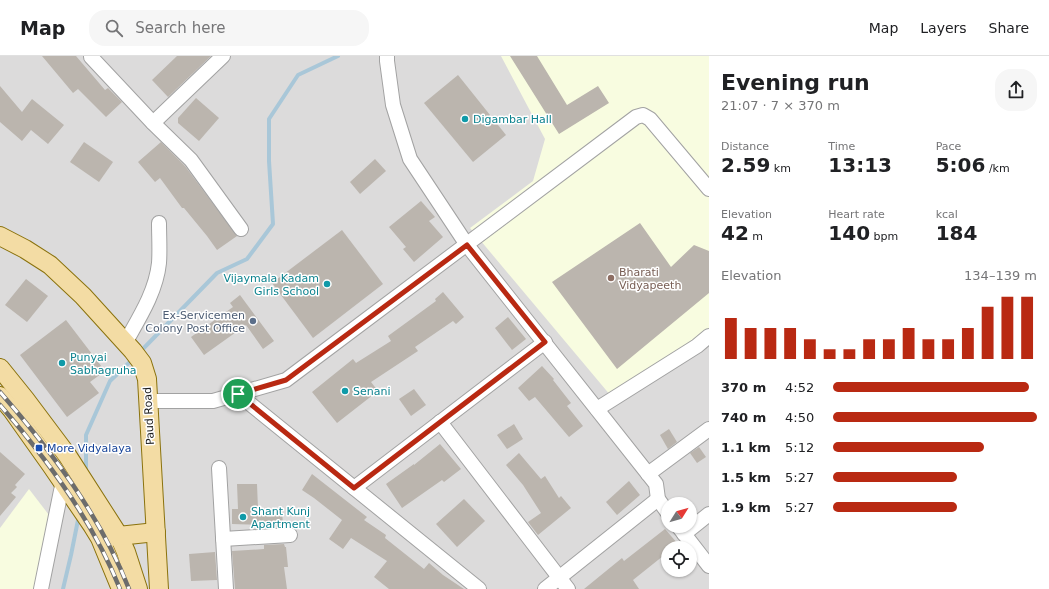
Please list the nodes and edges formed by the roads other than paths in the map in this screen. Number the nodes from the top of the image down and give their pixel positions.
1 (91, 56) edge
2 (223, 56) edge
3 (387, 59) edge
4 (154, 124) junction
5 (709, 189) edge
6 (159, 223) dead end
7 (241, 229) dead end
8 (0, 236) edge
9 (467, 245) junction
10 (709, 336) edge
11 (545, 342) junction
12 (133, 352) junction
13 (0, 368) edge
14 (238, 394) junction
15 (148, 401) junction
16 (2, 404) edge
17 (597, 409) junction
18 (440, 422) junction
19 (709, 429) edge
20 (219, 468) dead end
21 (648, 474) junction
22 (66, 487) junction
23 (354, 488) junction
24 (658, 499) junction
25 (661, 503) edge
26 (709, 514) edge
27 (697, 521) edge
28 (96, 532) junction
29 (156, 532) junction
30 (683, 533) edge
31 (290, 535) dead end
32 (119, 536) junction
33 (223, 539) junction
34 (709, 566) edge
35 (559, 578) junction
36 (41, 589) edge
37 (121, 589) edge
38 (138, 589) edge
39 (159, 589) edge
40 (226, 589) edge
41 (479, 589) edge
42 (545, 589) edge
43 (568, 589) edge

1 - 4 street
2 - 4 street
3 - 9 street
4 - 7 street
5 - 9 street
6 - 12 street
8 - 12 main road, Paud Road
9 - 11 street
9 - 14 street
10 - 17 street
11 - 17 street
11 - 18 street
12 - 15 main road, Paud Road
13 - 32 main road
14 - 15 street
14 - 23 street
15 - 29 main road, Paud Road
16 - 22 main road
17 - 21 street
18 - 23 street
18 - 35 street
19 - 21 street
20 - 33 street
21 - 24 street
22 - 28 main road
22 - 36 street
23 - 41 street
24 - 25 street
24 - 35 street
26 - 27 street
28 - 32 main road
28 - 37 main road
29 - 32 main road
29 - 39 main road, Paud Road
30 - 34 street
31 - 33 street
32 - 38 main road
33 - 40 street
35 - 42 street
35 - 43 street

